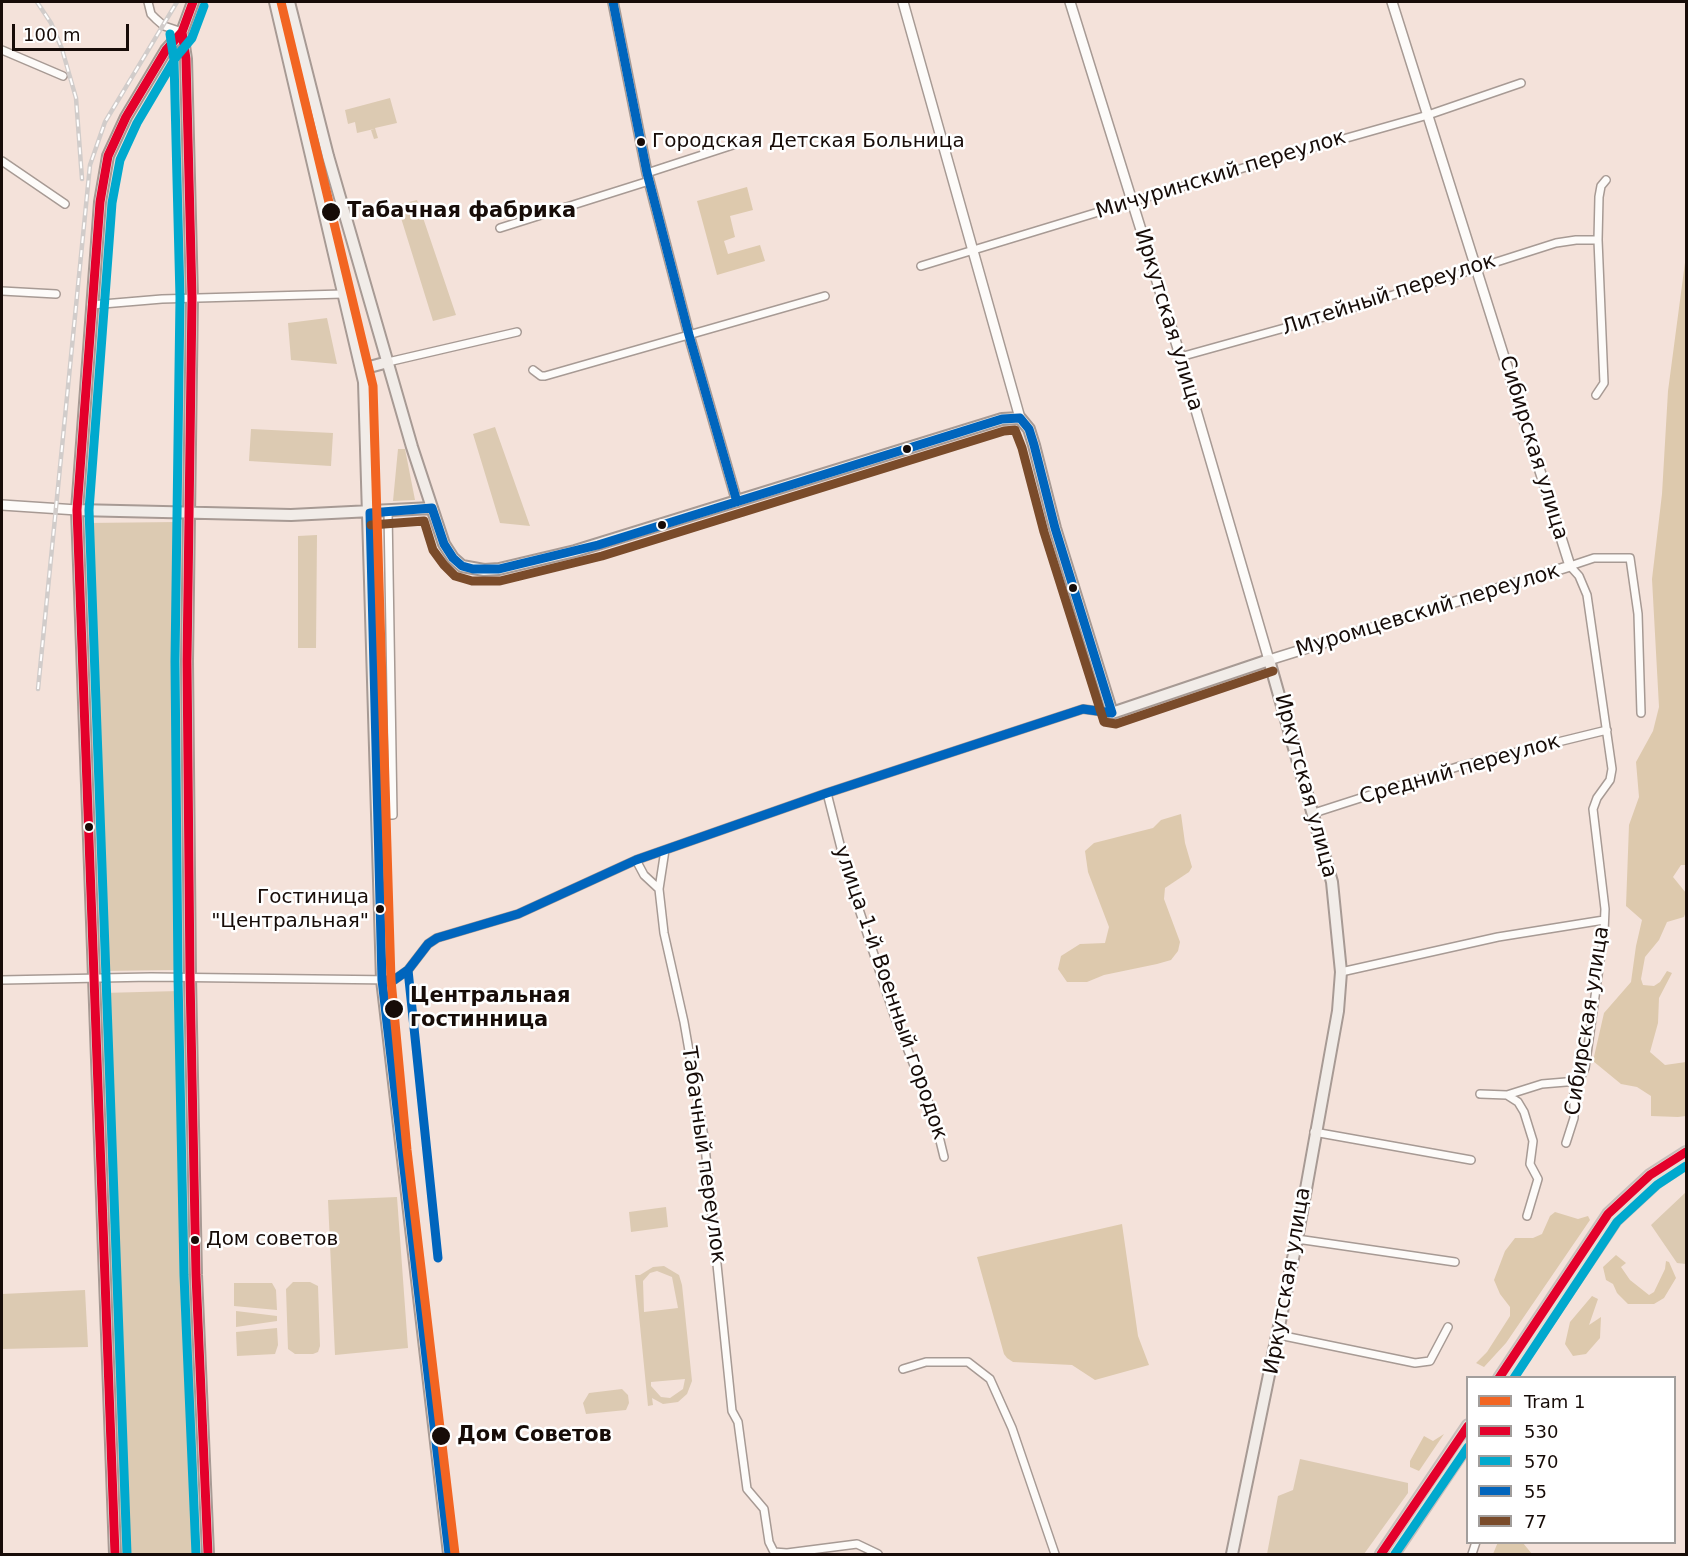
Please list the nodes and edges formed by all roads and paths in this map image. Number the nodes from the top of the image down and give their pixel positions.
1 (148, 2) edge
2 (193, 2) edge
3 (275, 2) edge
4 (289, 2) edge
5 (613, 2) edge
6 (903, 2) edge
7 (1071, 2) edge
8 (1392, 2) edge
9 (293, 19) junction
10 (280, 23) junction
11 (182, 32) junction
12 (2, 51) edge
13 (63, 76) dead end
14 (1521, 83) dead end
15 (1428, 115) junction
16 (742, 142) dead end
17 (2, 161) edge
18 (648, 177) junction
19 (1606, 180) dead end
20 (1133, 202) junction
21 (64, 204) dead end
22 (500, 228) dead end
23 (1598, 240) junction
24 (975, 250) junction
25 (921, 266) dead end
26 (1478, 267) junction
27 (2, 291) edge
28 (56, 294) dead end
29 (343, 294) junction
30 (825, 296) dead end
31 (192, 298) junction
32 (91, 304) junction
33 (518, 332) dead end
34 (689, 335) junction
35 (1180, 357) junction
36 (388, 362) junction
37 (362, 369) junction
38 (533, 370) dead end
39 (1596, 395) dead end
40 (1020, 418) junction
41 (737, 502) junction
42 (2, 505) edge
43 (432, 508) junction
44 (77, 510) junction
45 (388, 511) junction
46 (189, 512) junction
47 (370, 513) junction
48 (1570, 566) junction
49 (1269, 660) junction
50 (1112, 713) junction
51 (1641, 713) dead end
52 (1607, 730) junction
53 (827, 793) junction
54 (1314, 813) junction
55 (378, 815) junction
56 (665, 850) junction
57 (636, 860) junction
58 (659, 889) junction
59 (1604, 920) junction
60 (1341, 972) junction
61 (189, 977) junction
62 (96, 978) junction
63 (2, 980) edge
64 (382, 980) junction
65 (1578, 1081) junction
66 (1480, 1094) dead end
67 (1507, 1095) junction
68 (1314, 1132) junction
69 (1566, 1143) dead end
70 (1686, 1152) edge
71 (944, 1157) dead end
72 (1472, 1160) dead end
73 (1686, 1163) edge
74 (1527, 1216) dead end
75 (1297, 1239) junction
76 (1455, 1262) dead end
77 (1448, 1328) dead end
78 (1279, 1335) junction
79 (903, 1369) dead end
80 (1500, 1376) edge
81 (1511, 1376) edge
82 (1466, 1426) edge
83 (1466, 1445) edge
84 (115, 1554) edge
85 (208, 1554) edge
86 (449, 1554) edge
87 (878, 1554) edge
88 (1055, 1554) edge
89 (1232, 1554) edge
90 (1381, 1554) edge
91 (1394, 1554) edge

1 - 11 street
2 - 11 main road
3 - 10 main road
4 - 9 main road
5 - 18 street
6 - 24 street
7 - 20 street, Иркутская улица
8 - 15 street, Сибирская улица
9 - 10 main road
9 - 36 main road
10 - 29 main road
11 - 31 main road
11 - 32 main road
12 - 13 street
14 - 15 street, Мичуринский переулок
15 - 20 street, Мичуринский переулок
15 - 26 street, Сибирская улица
16 - 18 street
17 - 21 street
18 - 22 street
18 - 34 street
19 - 23 street
20 - 24 street, Мичуринский переулок
20 - 35 street, Иркутская улица
23 - 26 street, Литейный переулок
23 - 39 street
24 - 25 street, Мичуринский переулок
24 - 40 street
26 - 35 street, Литейный переулок
26 - 48 street, Сибирская улица
27 - 28 street
29 - 31 street
29 - 37 main road
30 - 34 street
31 - 32 street
31 - 46 main road
32 - 44 main road
33 - 36 street
34 - 38 street
34 - 41 street
35 - 49 street, Иркутская улица
36 - 37 main road
36 - 43 main road
37 - 47 main road
40 - 41 main road
40 - 50 main road
41 - 43 main road
42 - 44 street
43 - 45 main road
44 - 46 main road
44 - 62 main road
45 - 47 main road
45 - 55 street
46 - 47 main road
46 - 61 main road
47 - 55 main road
48 - 49 street, Муромцевский переулок
48 - 51 street
48 - 52 street, Сибирская улица
49 - 50 main road, Муромцевский переулок
49 - 54 main road, Иркутская улица
50 - 53 street, Муромцевский переулок
52 - 54 street, Средний переулок
52 - 59 street, Сибирская улица
53 - 56 street, Муромцевский переулок
53 - 71 street, улица 1-й Военный городок
54 - 60 main road, Иркутская улица
55 - 64 main road
56 - 57 street, Муромцевский переулок
56 - 58 street, Табачный переулок
57 - 58 street
57 - 64 street, Муромцевский переулок
58 - 87 street, Табачный переулок
59 - 60 street
59 - 65 street, Сибирская улица
60 - 68 main road, Иркутская улица
61 - 62 street
61 - 64 street
61 - 85 main road
62 - 63 street
62 - 84 main road
64 - 86 main road
65 - 67 street
65 - 69 street, Сибирская улица
66 - 67 street
67 - 74 street
68 - 72 street
68 - 75 main road, Иркутская улица
70 - 80 main road
73 - 81 main road
75 - 76 street
75 - 78 main road, Иркутская улица
77 - 78 street
78 - 89 main road, Иркутская улица
79 - 88 street
82 - 90 main road
83 - 91 main road

